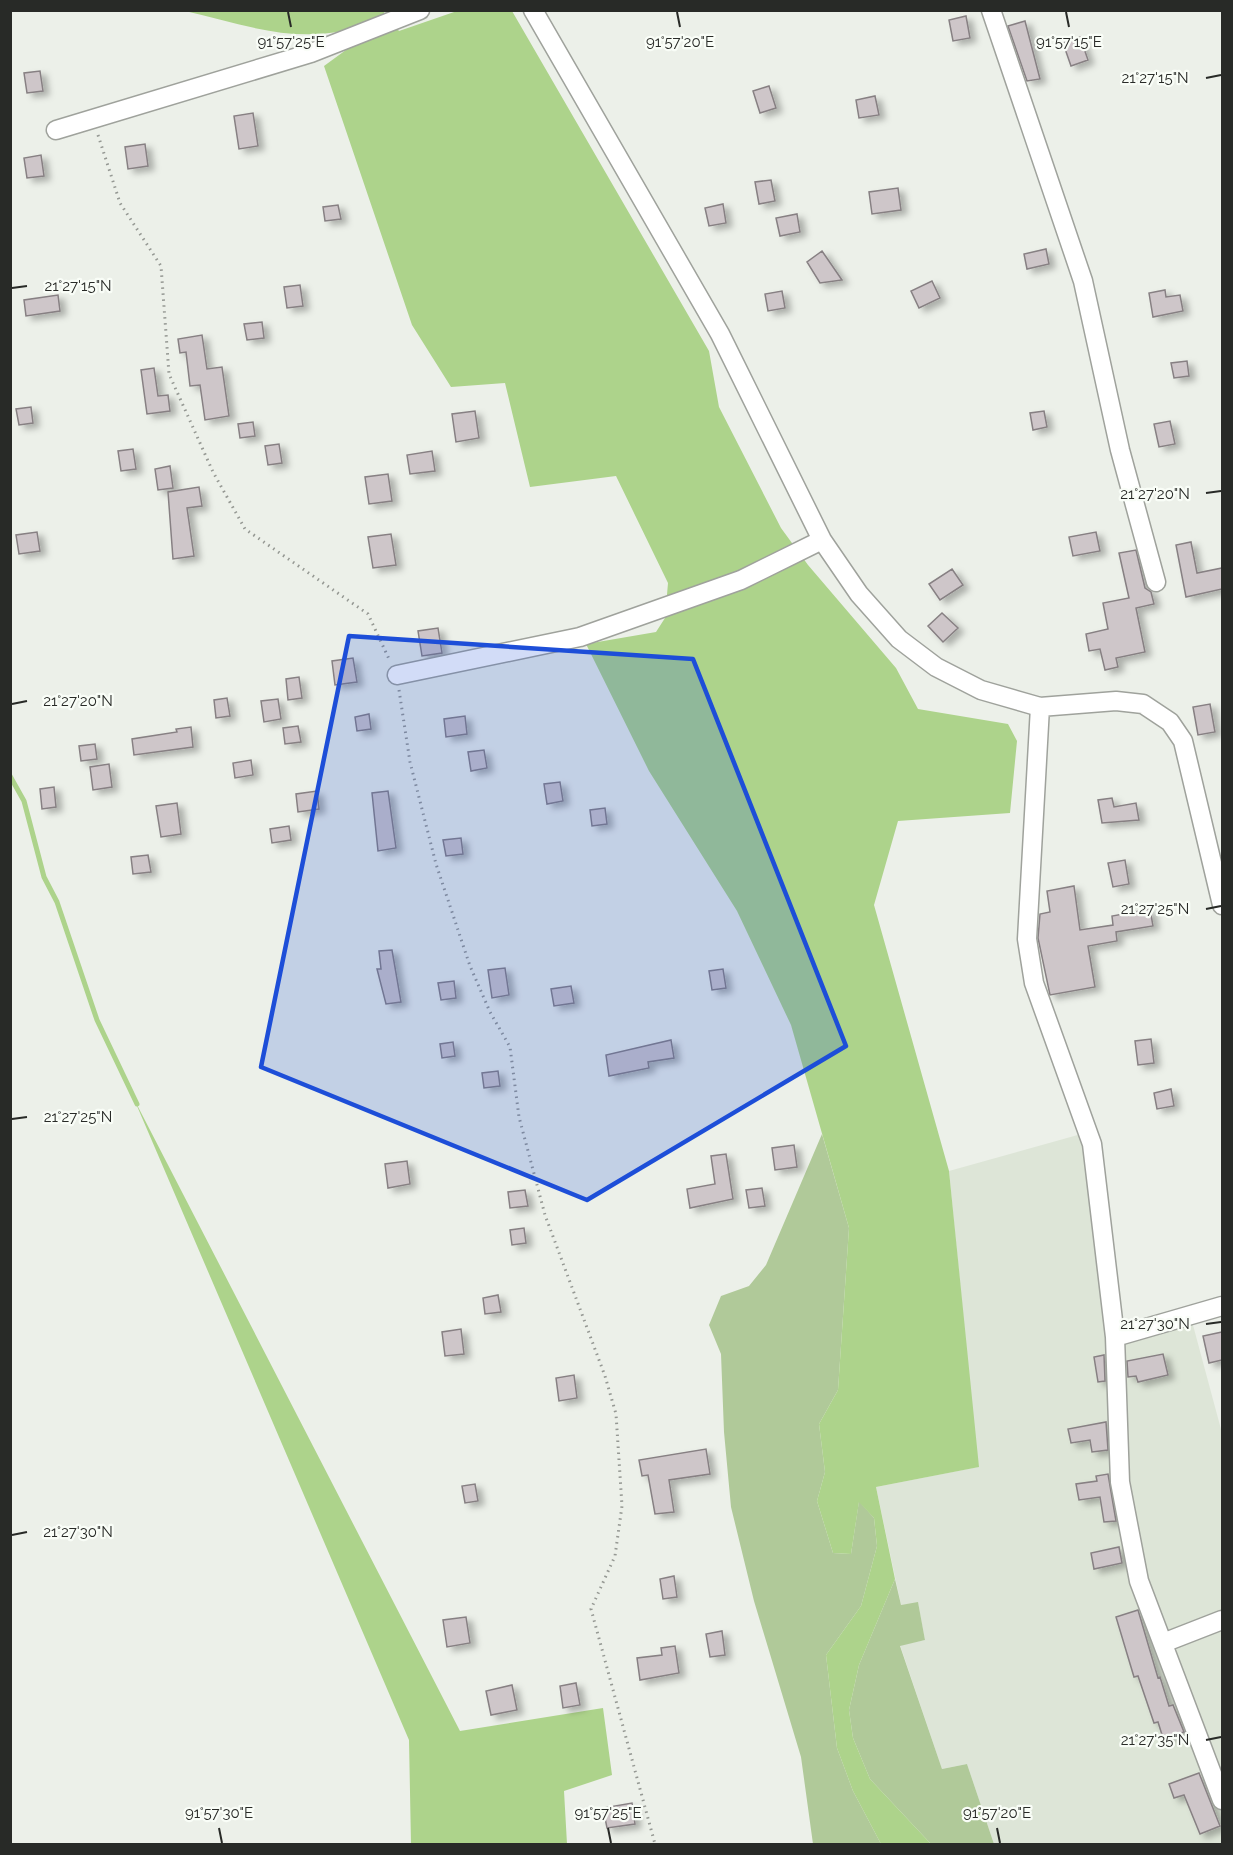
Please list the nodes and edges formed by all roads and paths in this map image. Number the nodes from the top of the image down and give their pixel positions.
1 (420, 10) edge
2 (533, 10) edge
3 (991, 10) edge
4 (93, 119) junction
5 (56, 130) dead end
6 (822, 540) junction
7 (1156, 582) dead end
8 (397, 675) junction
9 (1040, 708) junction
10 (1222, 905) edge
11 (1222, 1306) edge
12 (1115, 1337) junction
13 (1222, 1620) edge
14 (1163, 1643) junction
15 (1221, 1792) edge
16 (655, 1845) edge

1 - 4 street
2 - 6 street
3 - 7 street
4 - 5 street
4 - 8 path
6 - 8 street
6 - 9 street
8 - 16 path
9 - 10 street
9 - 12 street
11 - 12 street
12 - 14 street
13 - 14 street
14 - 15 street

